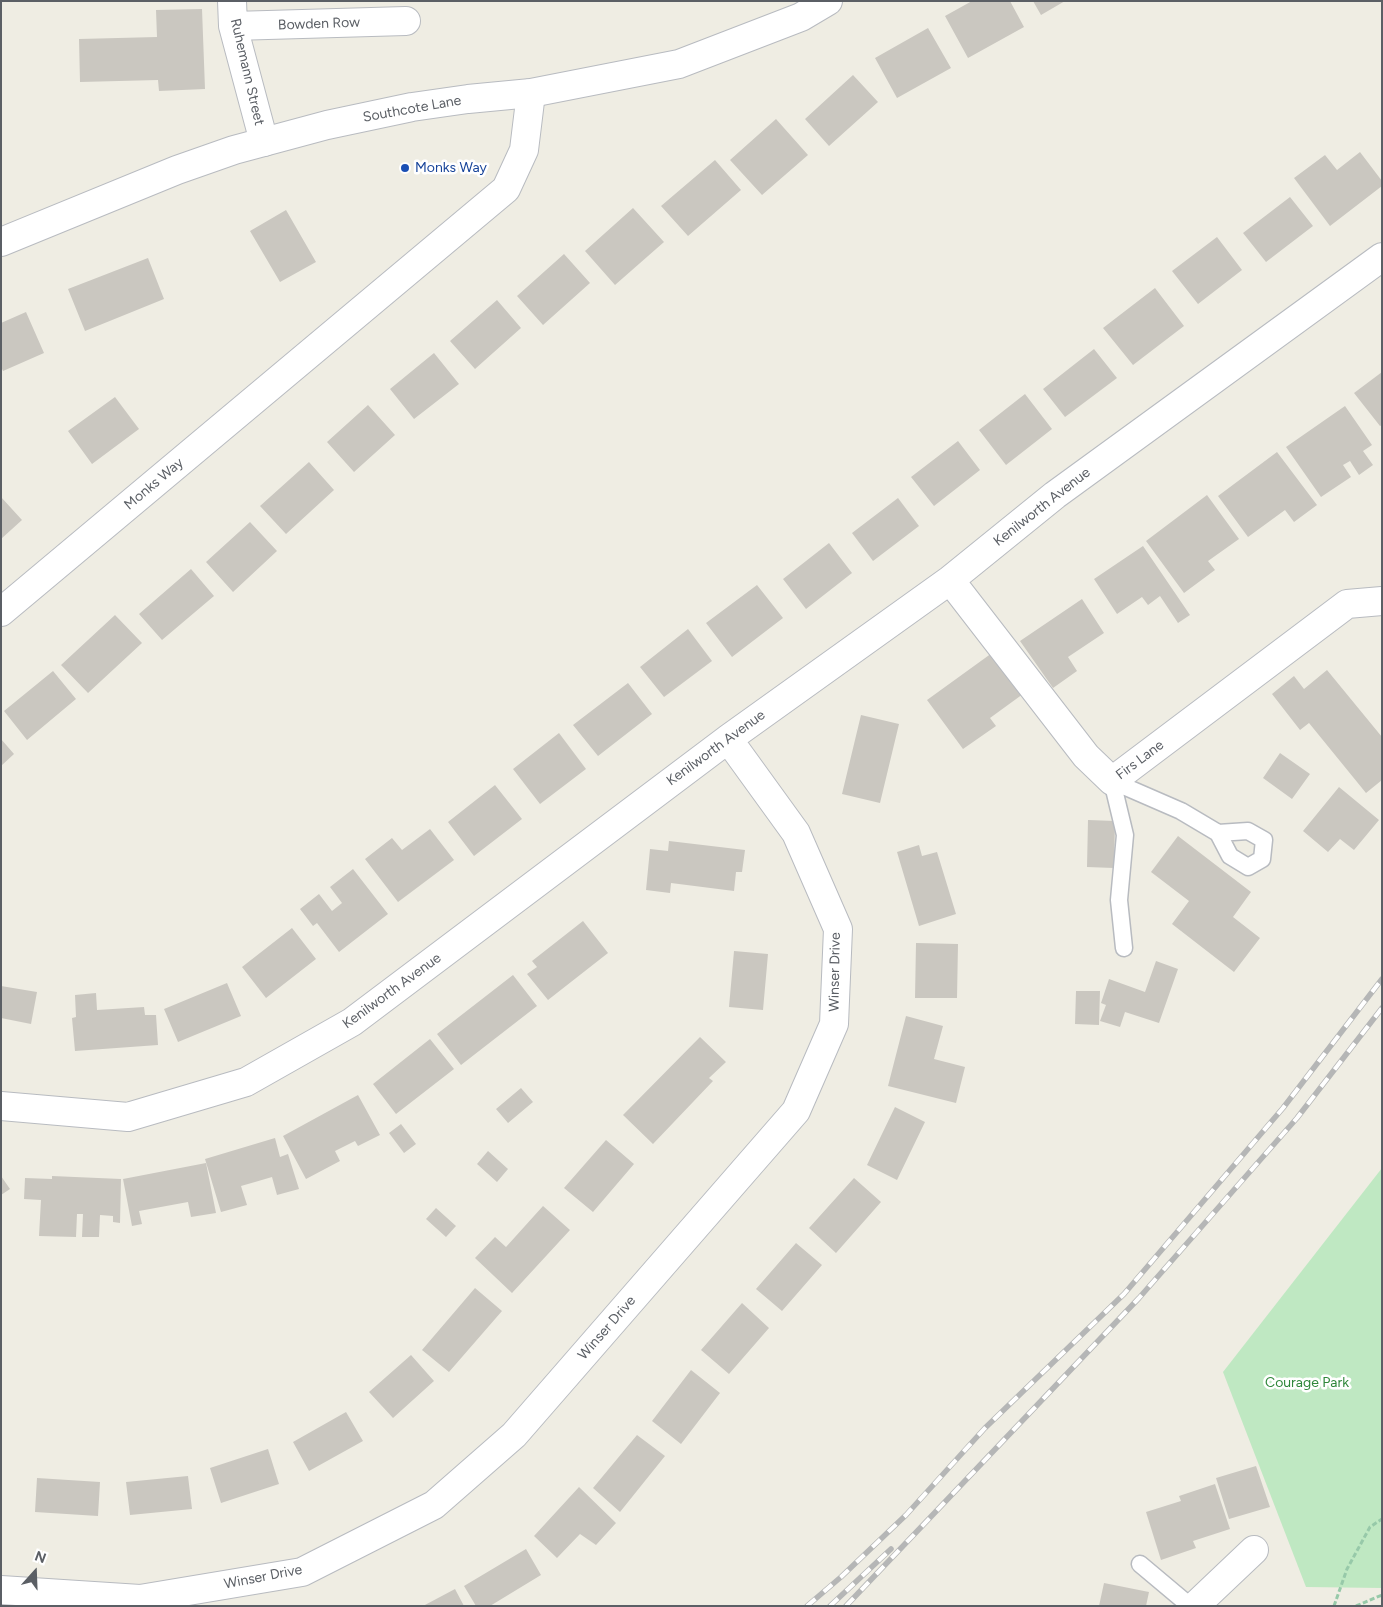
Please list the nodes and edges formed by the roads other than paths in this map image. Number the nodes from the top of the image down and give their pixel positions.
1 (828, 1) edge
2 (232, 14) edge
3 (406, 21) dead end
4 (531, 93) junction
5 (264, 142) junction
6 (1, 242) edge
7 (1382, 256) edge
8 (950, 580) junction
9 (1382, 601) edge
10 (1, 612) edge
11 (728, 739) junction
12 (1112, 781) junction
13 (1218, 833) dead end
14 (1124, 948) dead end
15 (1, 1106) edge
16 (1254, 1550) dead end
17 (1140, 1564) dead end
18 (1, 1590) edge
19 (1190, 1606) edge
20 (1195, 1606) edge

1 - 4 street, Southcote Lane
2 - 3 street, Bowden Row
2 - 5 street, Ruhemann Street
4 - 5 street, Southcote Lane
4 - 10 street, Monks Way
5 - 6 street, Southcote Lane
7 - 8 street, Kenilworth Avenue
8 - 11 street, Kenilworth Avenue
8 - 12 street, Firs Lane
9 - 12 street, Firs Lane
11 - 15 street, Kenilworth Avenue
11 - 18 street, Winser Drive
12 - 13 lane
12 - 14 lane
16 - 20 street
17 - 19 lane

